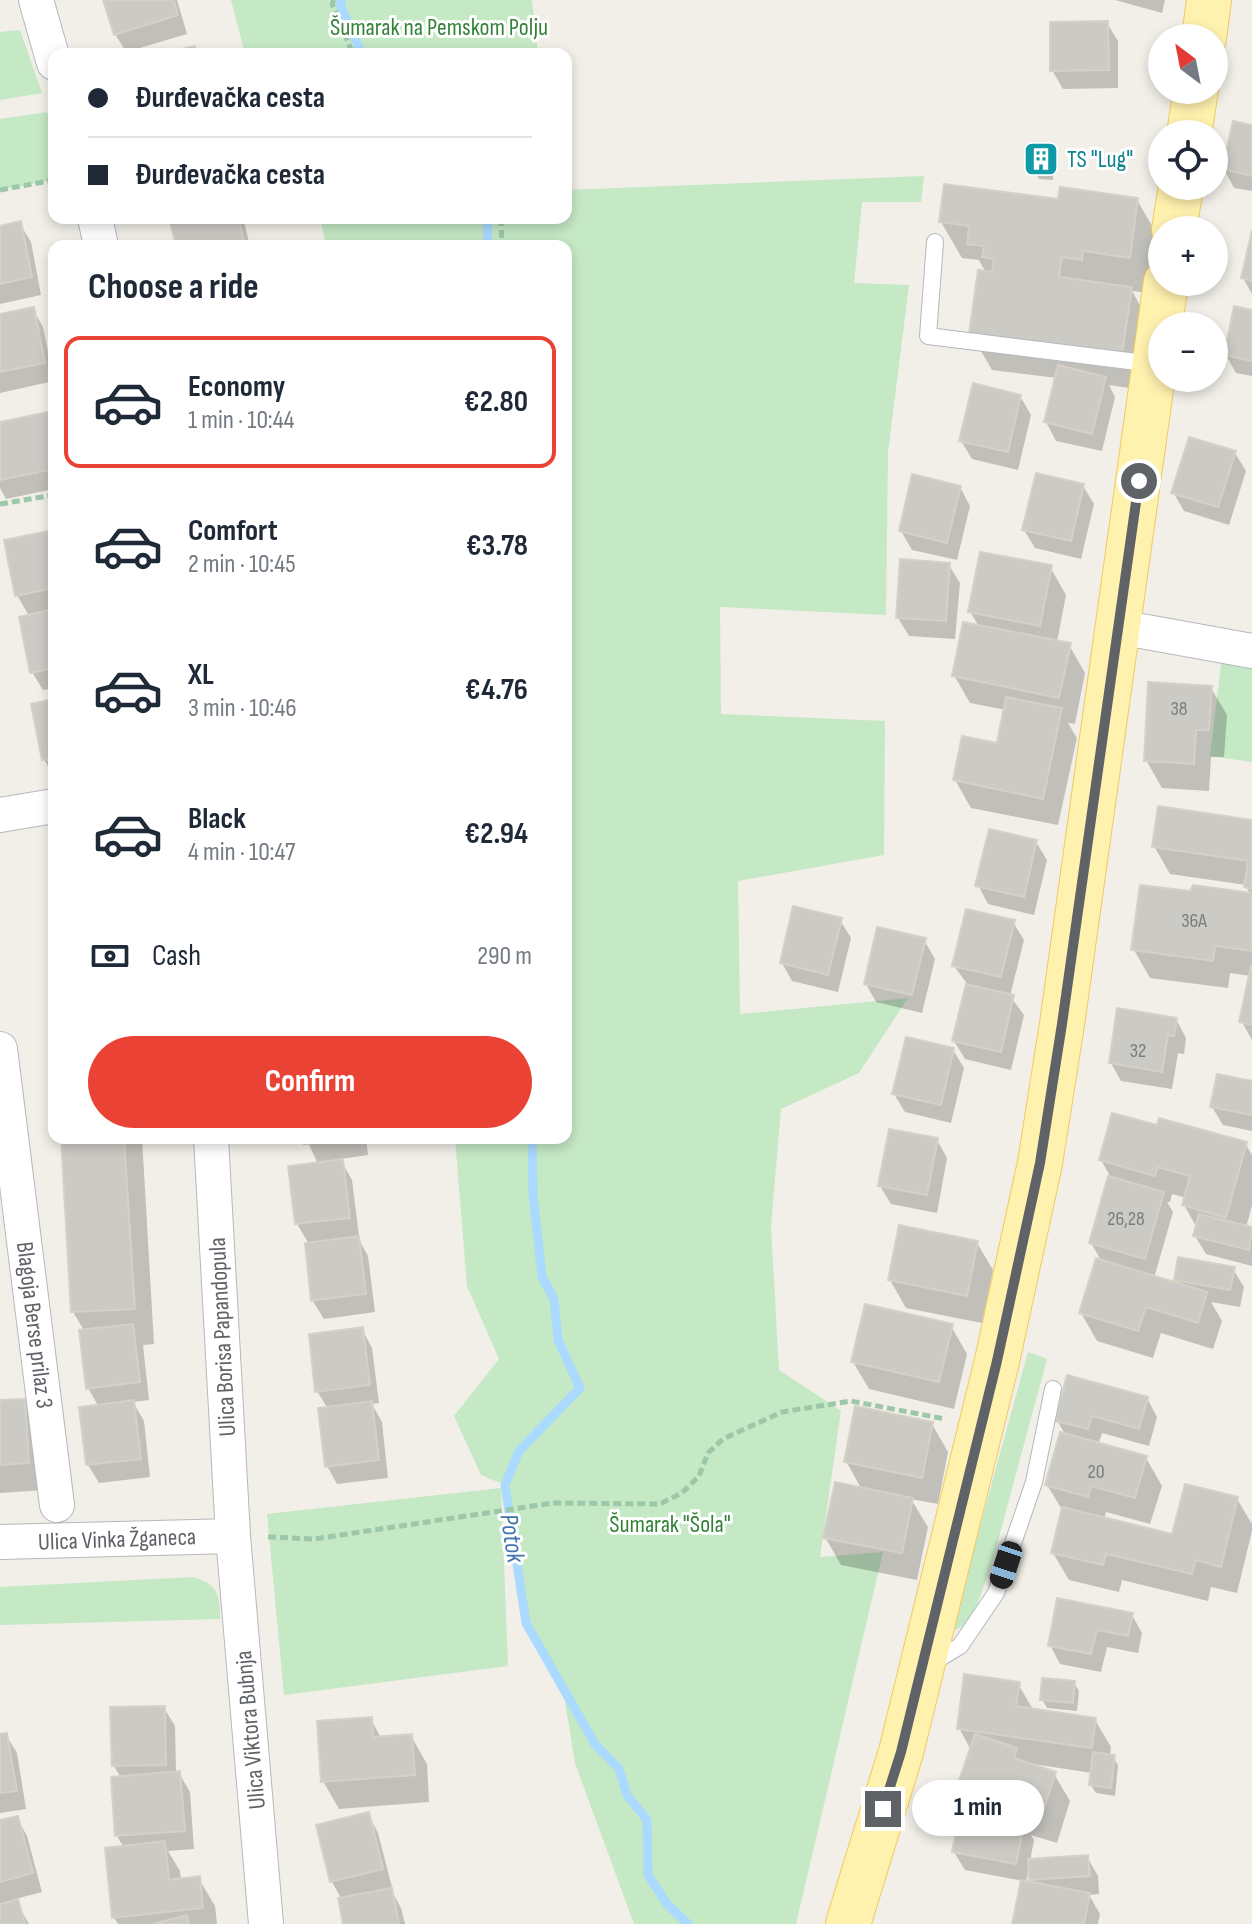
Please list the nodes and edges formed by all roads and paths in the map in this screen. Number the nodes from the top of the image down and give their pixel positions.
1 (36, 0) edge
2 (334, 0) edge
3 (1209, 0) edge
4 (1206, 24) edge
5 (359, 29) dead end
6 (345, 35) junction
7 (50, 48) edge
8 (350, 48) edge
9 (48, 181) edge
10 (0, 190) edge
11 (935, 242) dead end
12 (1148, 363) edge
13 (1150, 392) edge
14 (48, 496) edge
15 (0, 504) edge
16 (1119, 627) junction
17 (1252, 651) edge
18 (48, 807) edge
19 (0, 815) edge
20 (0, 1049) edge
21 (211, 1144) edge
22 (1053, 1389) dead end
23 (949, 1404) dead end
24 (945, 1419) junction
25 (941, 1434) dead end
26 (57, 1505) dead end
27 (233, 1536) junction
28 (268, 1537) dead end
29 (0, 1542) edge
30 (921, 1669) junction
31 (266, 1924) edge
32 (848, 1924) edge

1 - 7 street
2 - 6 path
3 - 4 main road
5 - 6 path
6 - 8 path
9 - 10 path
11 - 12 lane
13 - 16 main road
14 - 15 path
16 - 17 street
16 - 30 main road
18 - 19 street
20 - 26 street, Blagoja Berse prilaz 3
21 - 27 street, Ulica Borisa Papandopula
22 - 30 lane
23 - 24 path
24 - 25 path
24 - 28 path
27 - 29 street, Ulica Vinka Žganeca
27 - 31 street, Ulica Viktora Bubnja
30 - 32 main road

